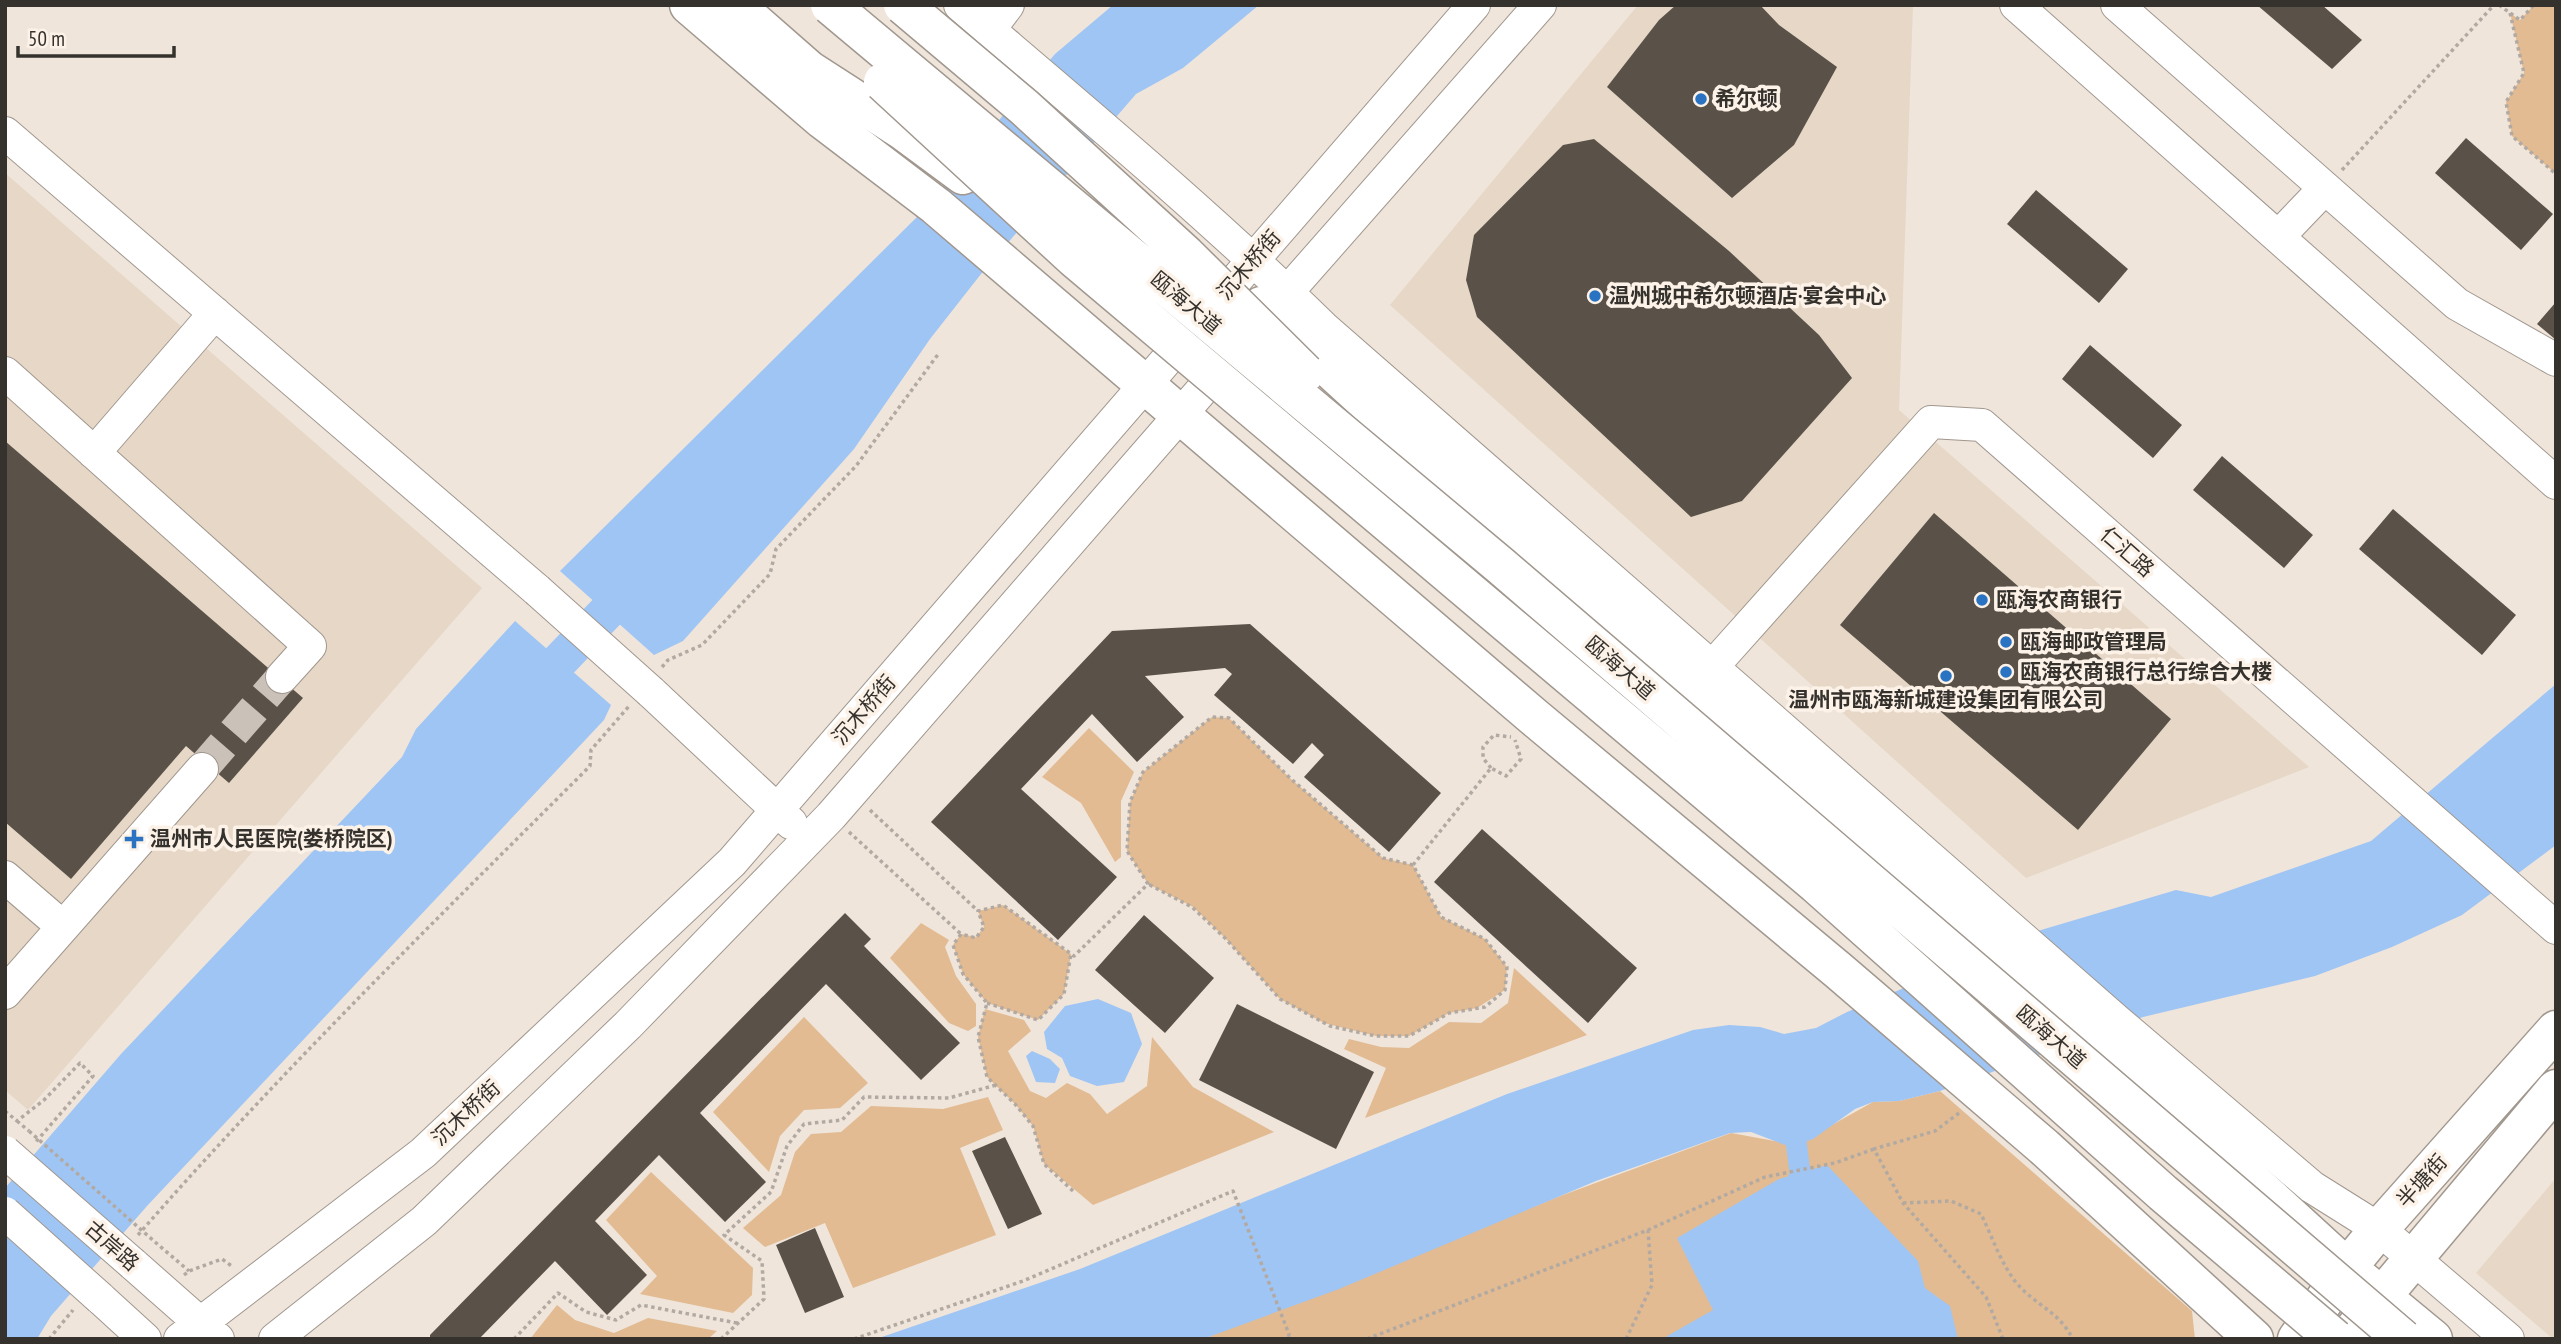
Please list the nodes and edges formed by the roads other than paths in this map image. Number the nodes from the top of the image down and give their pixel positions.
1 (689, 5) edge
2 (735, 5) edge
3 (799, 5) edge
4 (830, 5) edge
5 (903, 5) edge
6 (928, 5) edge
7 (960, 5) edge
8 (1008, 5) edge
9 (1474, 5) edge
10 (1540, 5) edge
11 (2016, 5) edge
12 (2117, 5) edge
13 (989, 30) junction
14 (1035, 84) junction
15 (5, 134) edge
16 (2324, 190) junction
17 (2278, 237) junction
18 (1074, 258) junction
19 (1243, 271) junction
20 (1278, 302) junction
21 (215, 313) junction
22 (2556, 360) edge
23 (5, 373) edge
24 (1144, 386) junction
25 (1180, 416) junction
26 (94, 453) junction
27 (2556, 483) edge
28 (1501, 566) junction
29 (1551, 571) junction
30 (1639, 601) junction
31 (1713, 666) junction
32 (282, 677) tunnel mouth
33 (202, 769) tunnel mouth
34 (776, 811) junction
35 (808, 837) junction
36 (5, 877) edge
37 (63, 927) junction
38 (2556, 928) edge
39 (2007, 943) junction
40 (5, 993) edge
41 (2556, 1030) edge
42 (2108, 1031) junction
43 (2556, 1088) edge
44 (18, 1150) edge
45 (2163, 1193) junction
46 (5, 1213) edge
47 (2379, 1229) junction
48 (2414, 1258) junction
49 (2347, 1268) junction
50 (2383, 1296) junction
51 (199, 1333) edge
52 (145, 1339) edge
53 (275, 1339) edge
54 (2254, 1339) edge
55 (2299, 1339) edge
56 (2335, 1339) edge
57 (2346, 1339) edge
58 (2403, 1339) edge
59 (2433, 1339) edge
60 (2508, 1339) edge

1 - 24 main road
2 - 18 main road, bridge
3 - 18 main road, 瓯海大道, bridge
4 - 28 main road, 瓯海大道, bridge
5 - 28 main road, bridge
6 - 14 main road
7 - 13 street
8 - 13 street
9 - 19 street, 沉木桥街
10 - 20 street
11 - 17 street
12 - 16 street
13 - 14 street
14 - 19 main road, 瓯海大道
15 - 21 street
16 - 17 street
16 - 22 street
17 - 27 street
18 - 45 main road, 瓯海大道, bridge
19 - 20 main road, 瓯海大道
19 - 24 street, 沉木桥街
20 - 25 street
20 - 29 main road, 瓯海大道
20 - 30 street
21 - 26 street
21 - 34 street, bridge
23 - 26 street
24 - 25 main road
24 - 34 street, 沉木桥街
25 - 35 street
25 - 54 main road
26 - 32 street
28 - 58 main road, 瓯海大道, bridge
29 - 30 street
29 - 39 main road, 瓯海大道
30 - 31 street
31 - 38 street, 仁汇路
31 - 39 street
33 - 37 street
34 - 35 street
34 - 51 street, 沉木桥街
35 - 53 street
36 - 37 street
37 - 40 street
39 - 42 main road, 瓯海大道
41 - 47 main road, 半塘街
42 - 47 street
42 - 49 main road, 瓯海大道
43 - 48 main road, 半塘街
44 - 51 street, 古岸路, bridge
45 - 55 main road, bridge
45 - 56 main road, 瓯海大道, bridge
46 - 52 street, bridge
47 - 48 street
47 - 49 main road, 半塘街
48 - 50 main road, 半塘街
48 - 60 street
49 - 50 main road, 瓯海大道
49 - 55 main road, 半塘街
50 - 57 main road, 半塘街
50 - 59 main road, 瓯海大道

